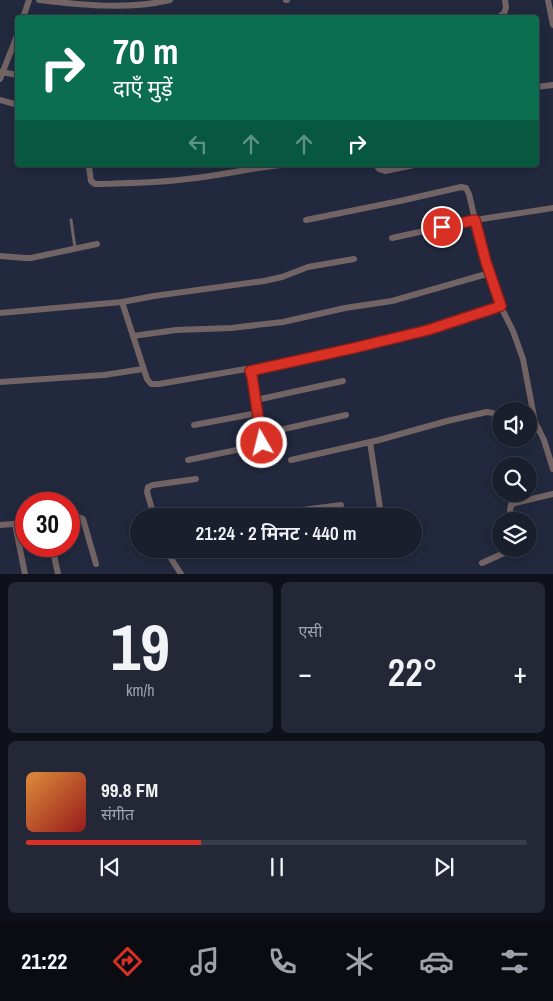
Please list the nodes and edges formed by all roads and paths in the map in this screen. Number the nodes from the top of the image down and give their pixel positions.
1 (29, 0) edge
2 (39, 0) edge
3 (170, 0) edge
4 (504, 0) edge
5 (548, 0) edge
6 (24, 15) edge
7 (502, 15) edge
8 (553, 25) edge
9 (15, 46) edge
10 (2, 72) edge
11 (15, 74) edge
12 (0, 79) edge
13 (553, 85) edge
14 (539, 87) edge
15 (0, 100) edge
16 (15, 104) edge
17 (89, 167) edge
18 (263, 167) edge
19 (378, 167) edge
20 (404, 167) edge
21 (553, 208) edge
22 (71, 220) dead end
23 (306, 220) dead end
24 (475, 220) junction
25 (392, 238) dead end
26 (97, 244) dead end
27 (75, 248) junction
28 (0, 256) edge
29 (354, 259) dead end
30 (490, 273) junction
31 (122, 302) junction
32 (501, 306) junction
33 (0, 313) edge
34 (133, 336) junction
35 (143, 369) junction
36 (250, 371) junction
37 (0, 382) edge
38 (343, 382) dead end
39 (256, 400) junction
40 (492, 412) edge
41 (258, 413) junction
42 (346, 415) dead end
43 (194, 425) dead end
44 (538, 429) joint
45 (262, 434) junction
46 (370, 442) junction
47 (188, 460) dead end
48 (291, 460) dead end
49 (553, 469) edge
50 (196, 479) dead end
51 (553, 494) edge
52 (341, 505) dead end
53 (152, 508) edge
54 (318, 508) edge
55 (380, 508) dead end
56 (510, 512) edge
57 (80, 518) edge
58 (15, 524) edge
59 (0, 525) edge
60 (22, 557) edge
61 (54, 557) edge
62 (495, 557) edge
63 (171, 558) edge
64 (482, 563) dead end
65 (96, 564) dead end
66 (25, 574) edge
67 (58, 574) edge
68 (181, 574) edge

1 - 6 street
2 - 3 street
4 - 7 street
5 - 8 street
9 - 10 street
10 - 11 street
10 - 12 street
13 - 14 street
15 - 16 street
17 - 18 street
19 - 20 street
21 - 24 street
22 - 27 lane
23 - 24 street
24 - 25 street
24 - 30 street
26 - 27 street
27 - 28 street
29 - 31 street
30 - 32 street
30 - 34 street
31 - 33 street
31 - 34 street
32 - 36 street
32 - 44 street
34 - 35 street
35 - 36 street
35 - 37 street
36 - 39 street
38 - 39 street
39 - 41 street
40 - 46 street
41 - 43 street
41 - 45 street
42 - 45 street
44 - 49 street
45 - 47 street
46 - 48 street
46 - 55 street
50 - 53 street
51 - 56 street
52 - 54 street
57 - 65 street
58 - 59 street
60 - 66 street
61 - 67 street
62 - 64 street
63 - 68 street

